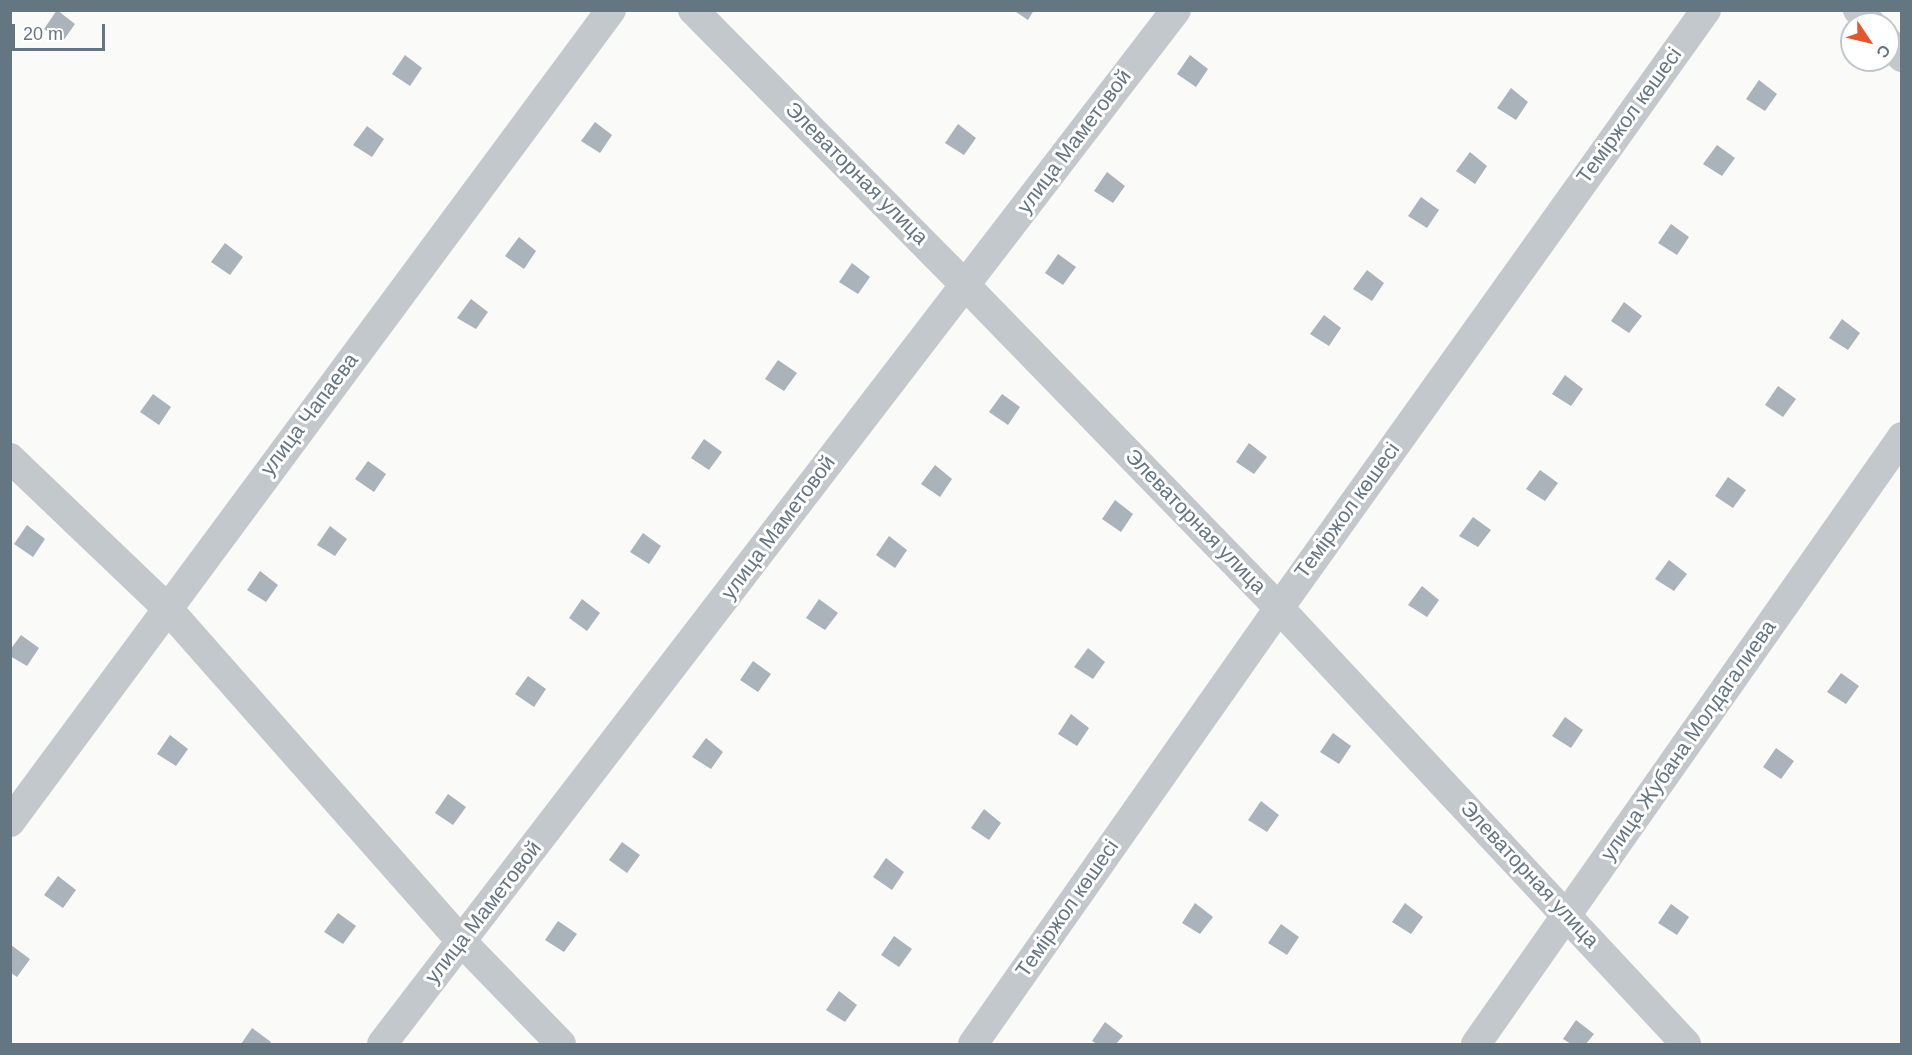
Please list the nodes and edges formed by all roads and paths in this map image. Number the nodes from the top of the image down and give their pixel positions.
1 (611, 10) edge
2 (693, 10) edge
3 (1176, 10) edge
4 (1706, 10) edge
5 (965, 285) junction
6 (1902, 437) edge
7 (10, 458) edge
8 (167, 608) junction
9 (1279, 609) junction
10 (10, 822) edge
11 (1568, 916) junction
12 (462, 942) junction
13 (382, 1044) edge
14 (561, 1044) edge
15 (973, 1044) edge
16 (1476, 1044) edge
17 (1686, 1044) edge

1 - 8 street, улица Чапаева
2 - 5 street, Элеваторная улица
3 - 5 street, улица Маметовой
4 - 9 street, Теміржол көшесі
5 - 9 street, Элеваторная улица
5 - 12 street, улица Маметовой
6 - 11 street, улица Жубана Молдагалиева
7 - 8 street
8 - 10 street, улица Чапаева
8 - 12 street
9 - 11 street, Элеваторная улица
9 - 15 street, Теміржол көшесі
11 - 16 street, улица Жубана Молдагалиева
11 - 17 street, Элеваторная улица
12 - 13 street, улица Маметовой
12 - 14 street

